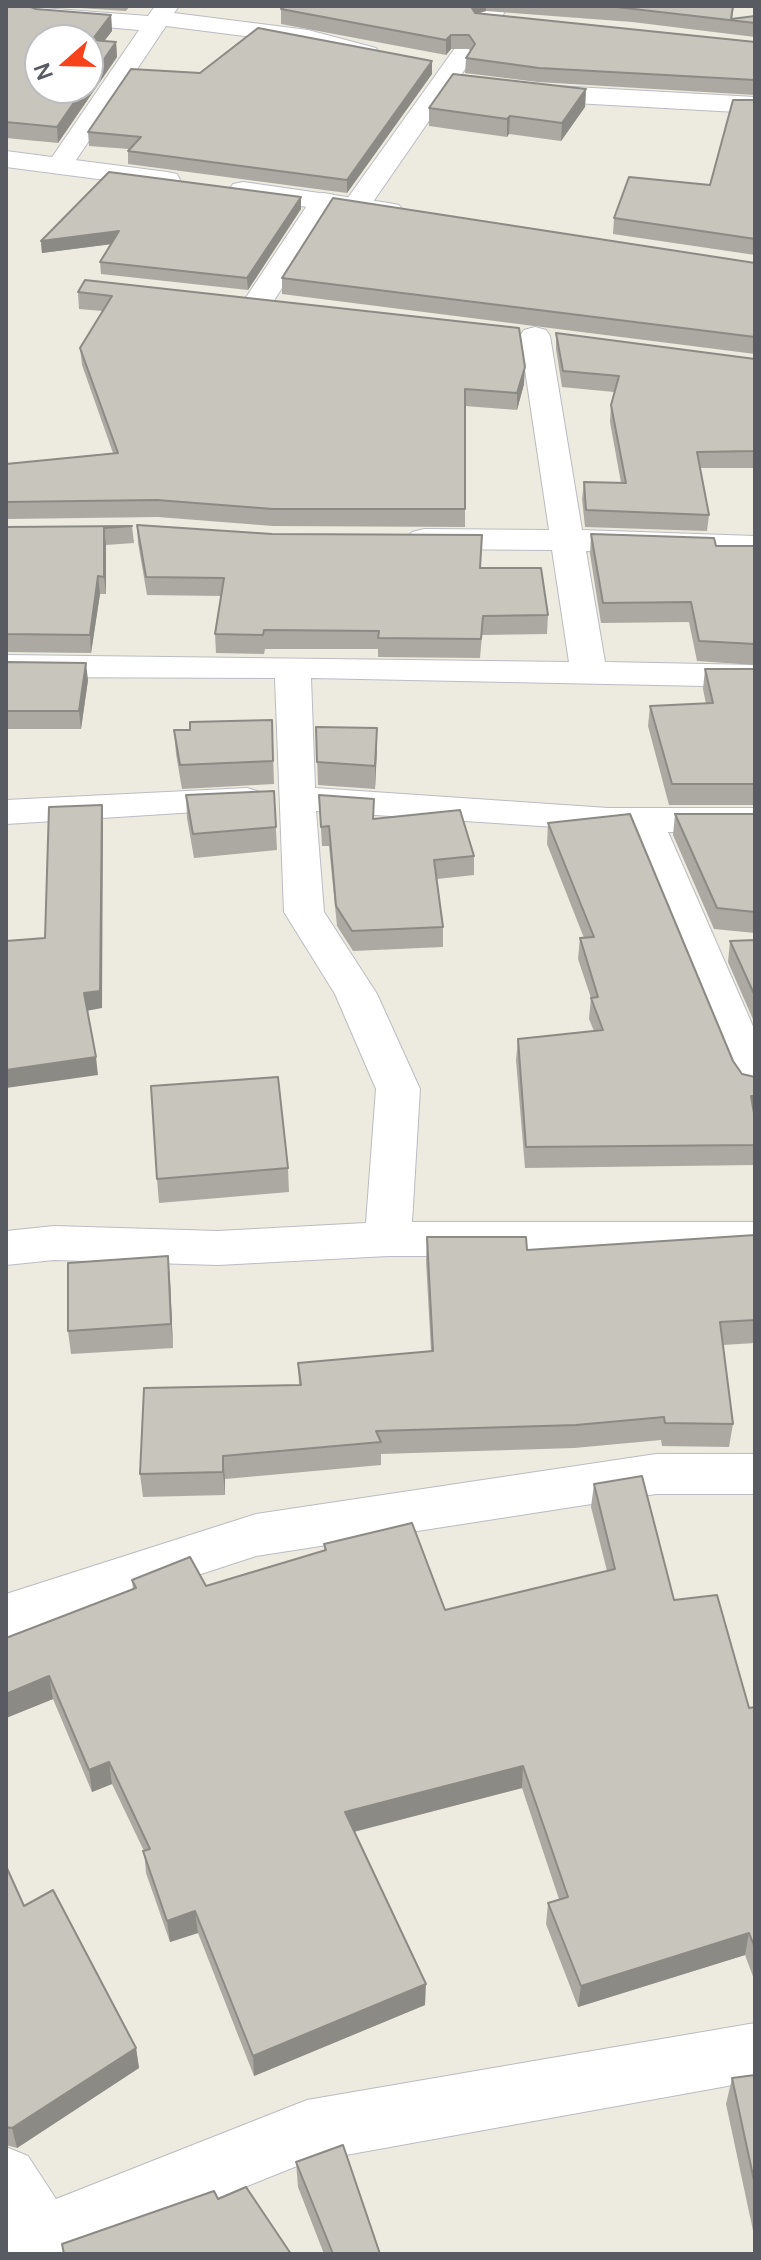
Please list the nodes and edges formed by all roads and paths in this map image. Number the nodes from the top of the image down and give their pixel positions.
1 (28, 6) edge
2 (161, 16) edge
3 (499, 17) edge
4 (392, 57) edge
5 (422, 62) edge
6 (448, 73) junction
7 (755, 105) edge
8 (6, 159) edge
9 (59, 166) junction
10 (324, 201) junction
11 (356, 206) junction
12 (418, 215) edge
13 (288, 305) edge
14 (536, 336) dead end
15 (391, 539) edge
16 (567, 540) junction
17 (755, 546) edge
18 (6, 666) edge
19 (293, 667) junction
20 (589, 672) junction
21 (755, 676) edge
22 (296, 798) junction
23 (6, 812) edge
24 (644, 820) junction
25 (755, 820) edge
26 (696, 945) junction
27 (740, 946) edge
28 (755, 1081) edge
29 (388, 1239) junction
30 (755, 1239) edge
31 (6, 1248) edge
32 (755, 1474) edge
33 (6, 1616) edge
34 (755, 2052) edge
35 (6, 2178) edge
36 (25, 2244) edge

1 - 2 street
2 - 4 street
2 - 9 street
3 - 6 street
5 - 6 street
6 - 7 street
6 - 11 street
8 - 9 street
9 - 10 street
10 - 11 street
10 - 13 street
11 - 12 street
14 - 16 street
15 - 16 street
16 - 17 street
16 - 20 street
18 - 19 street
19 - 20 street
19 - 22 street
20 - 21 street
22 - 23 street
22 - 24 street
22 - 29 street
24 - 25 street
24 - 26 street
26 - 27 street
26 - 28 street
29 - 30 street
29 - 31 street
32 - 33 street
34 - 36 street
35 - 36 street

